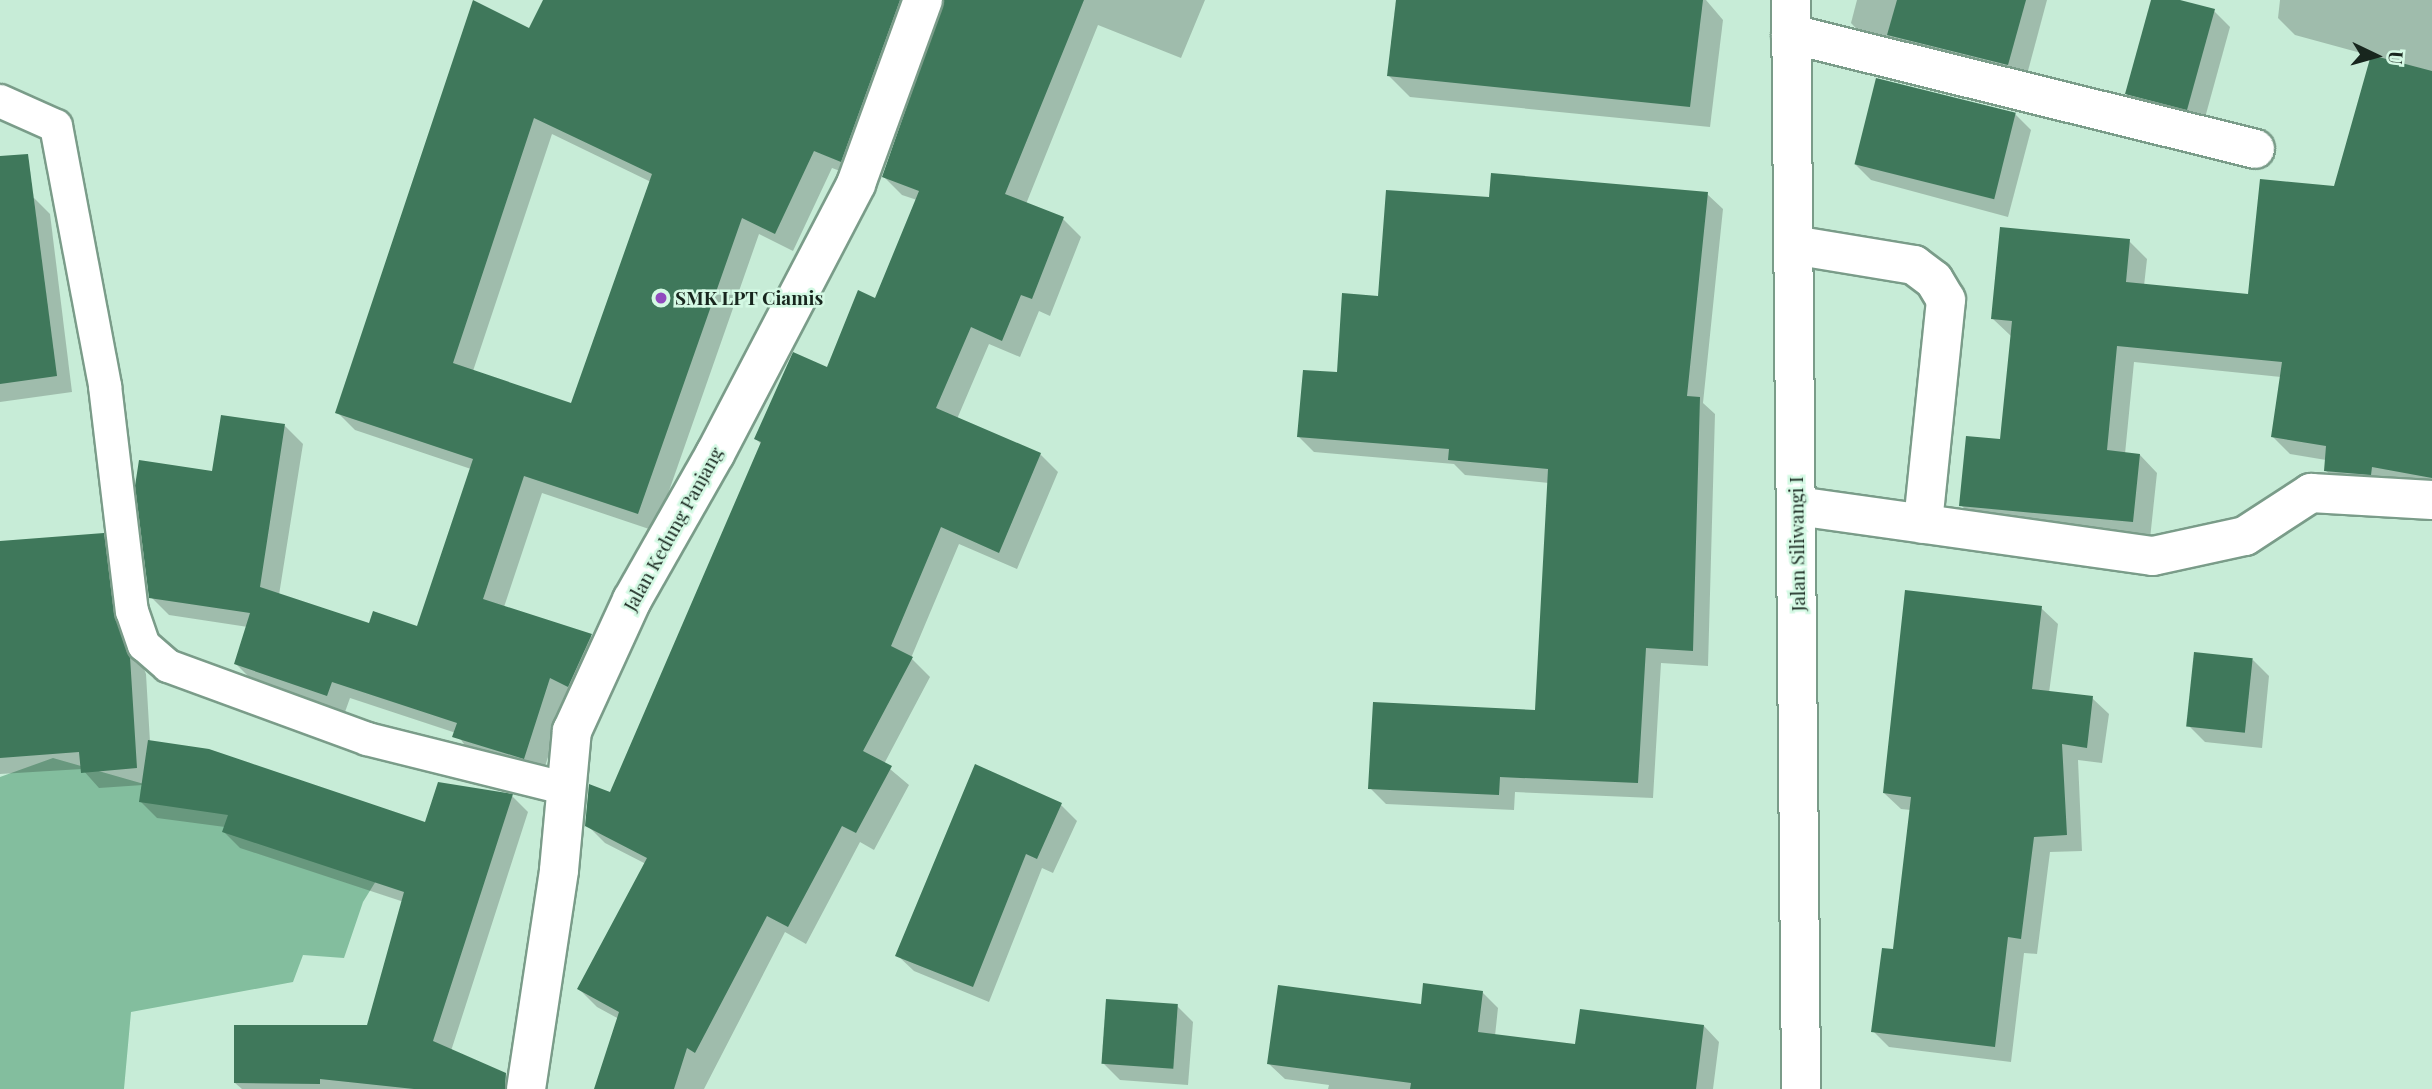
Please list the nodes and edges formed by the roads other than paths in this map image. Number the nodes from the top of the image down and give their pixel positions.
1 (923, 0) edge
2 (1791, 17) edge
3 (0, 101) edge
4 (2255, 149) dead end
5 (1793, 245) junction
6 (2432, 500) edge
7 (1797, 506) junction
8 (1923, 524) junction
9 (564, 788) junction
10 (526, 1089) edge
11 (1801, 1089) edge

1 - 9 street, Jalan Kedung Panjang
2 - 4 street
2 - 5 street, Jalan Siliwangi I
3 - 9 lane
5 - 7 street, Jalan Siliwangi I
5 - 8 street
6 - 8 street
7 - 8 street
7 - 11 street, Jalan Siliwangi I
9 - 10 street, Jalan Kedung Panjang

